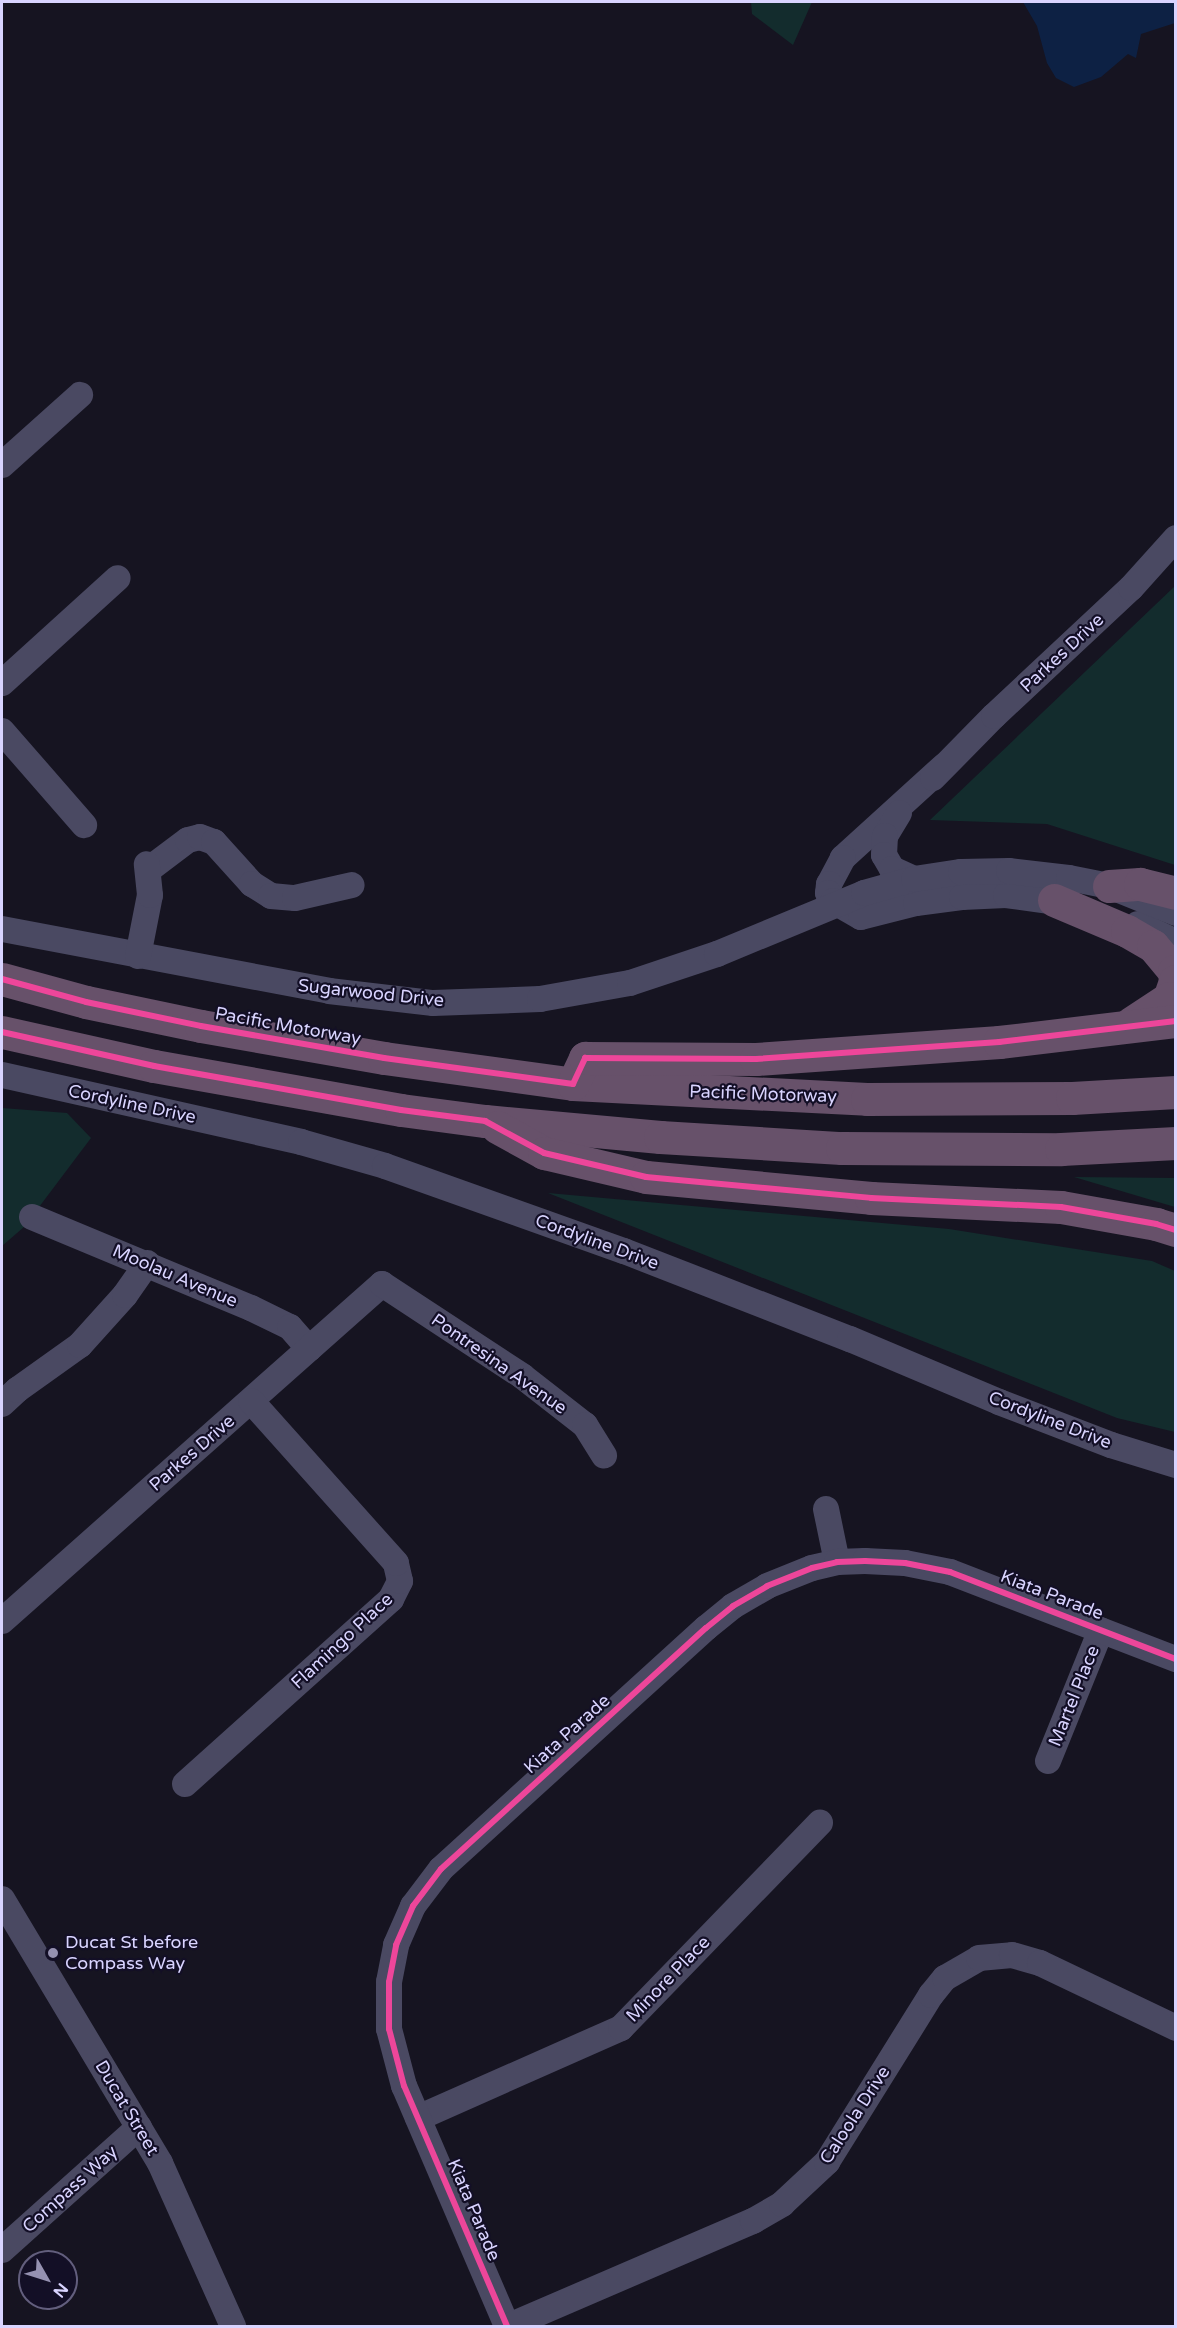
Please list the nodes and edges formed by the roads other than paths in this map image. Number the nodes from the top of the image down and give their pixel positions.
1 (80, 394) dead end
2 (2, 465) edge
3 (1176, 538) edge
4 (118, 578) dead end
5 (2, 683) edge
6 (2, 730) edge
7 (944, 766) junction
8 (84, 825) dead end
9 (914, 879) junction
10 (352, 885) dead end
11 (1109, 886) junction
12 (1176, 893) edge
13 (1054, 900) junction
14 (837, 904) junction
15 (1176, 913) edge
16 (2, 928) edge
17 (1176, 942) edge
18 (138, 956) junction
19 (2, 979) edge
20 (1176, 1021) edge
21 (1122, 1029) junction
22 (2, 1032) edge
23 (2, 1076) edge
24 (573, 1084) junction
25 (1176, 1092) edge
26 (485, 1121) junction
27 (1176, 1143) edge
28 (32, 1217) dead end
29 (1176, 1230) edge
30 (147, 1263) junction
31 (382, 1284) joint
32 (309, 1348) junction
33 (251, 1401) junction
34 (2, 1404) edge
35 (604, 1455) dead end
36 (1176, 1465) edge
37 (826, 1509) dead end
38 (837, 1562) junction
39 (2, 1621) edge
40 (1101, 1630) junction
41 (1176, 1659) edge
42 (1047, 1761) dead end
43 (185, 1784) dead end
44 (820, 1823) dead end
45 (2, 1899) edge
46 (1176, 2028) edge
47 (418, 2118) junction
48 (139, 2127) junction
49 (2, 2250) edge
50 (233, 2326) edge
51 (508, 2326) edge

1 - 2 street
3 - 7 street, Parkes Drive
4 - 5 street
6 - 8 street
7 - 9 street, Parkes Drive
7 - 14 street, Parkes Drive
9 - 11 street, Sugarwood Drive
9 - 14 street, Sugarwood Drive
10 - 18 street
11 - 12 highway
11 - 15 street, Sugarwood Drive
13 - 14 street
13 - 17 street
13 - 21 highway
14 - 18 street, Sugarwood Drive
16 - 18 street, Sugarwood Drive
19 - 24 highway, Pacific Motorway
20 - 21 highway
21 - 24 highway
22 - 26 highway
23 - 36 street, Cordyline Drive
24 - 25 highway, Pacific Motorway
26 - 27 highway
26 - 29 highway
28 - 30 street, Moolau Avenue
30 - 32 street, Moolau Avenue
30 - 34 street
31 - 32 street, Parkes Drive
31 - 35 street, Pontresina Avenue
32 - 33 street, Parkes Drive
33 - 39 street, Parkes Drive
33 - 43 street, Flamingo Place
37 - 38 street
38 - 40 street, Kiata Parade
38 - 47 street, Kiata Parade
40 - 41 street, Kiata Parade
40 - 42 street, Martel Place
44 - 47 street, Minore Place
45 - 48 street, Ducat Street
46 - 51 street, Caloola Drive
47 - 51 street, Kiata Parade
48 - 49 street, Compass Way
48 - 50 street, Ducat Street

